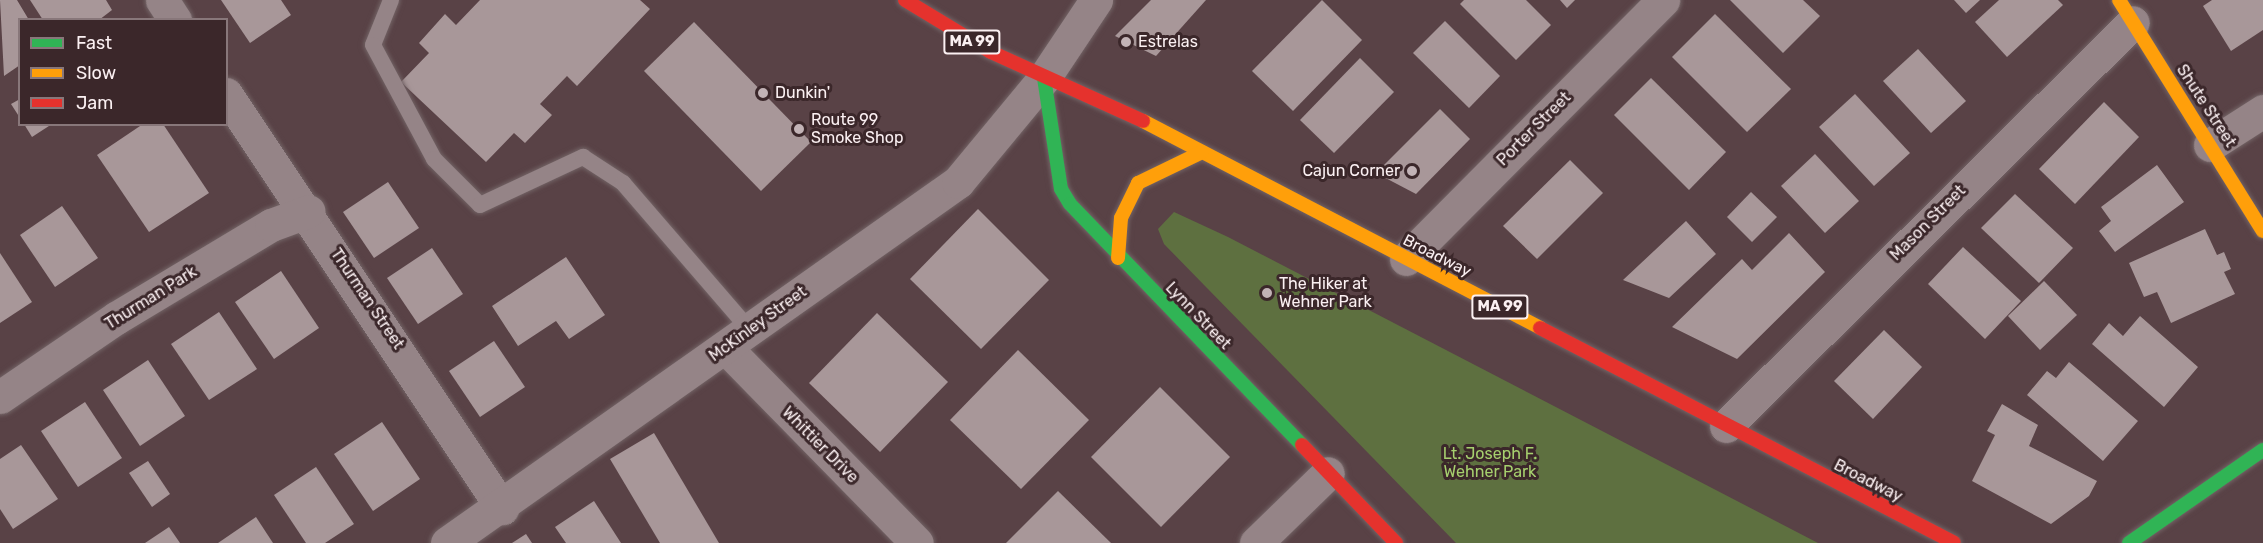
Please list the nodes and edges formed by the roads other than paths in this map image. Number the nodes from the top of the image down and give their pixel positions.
1 (162, 0) edge
2 (391, 0) edge
3 (904, 0) edge
4 (1096, 0) edge
5 (1662, 0) edge
6 (2126, 11) edge
7 (174, 18) edge
8 (1044, 78) junction
9 (228, 97) edge
10 (2263, 111) edge
11 (2210, 145) junction
12 (1202, 152) junction
13 (309, 211) junction
14 (2263, 231) edge
15 (1118, 258) junction
16 (1406, 259) junction
17 (737, 338) junction
18 (0, 397) edge
19 (1726, 426) junction
20 (2263, 450) edge
21 (1328, 473) junction
22 (502, 508) junction
23 (447, 543) edge
24 (917, 543) edge
25 (1256, 543) edge
26 (1396, 543) edge
27 (1954, 543) edge
28 (2129, 543) edge

1 - 7 street
2 - 17 lane
3 - 8 main road, Broadway / MA 99
4 - 8 street, McKinley Street
5 - 16 street, Porter Street
6 - 11 main road, Shute Street
6 - 19 street, Mason Street
8 - 12 main road, Broadway / MA 99
8 - 15 main road, Lynn Street
8 - 17 street, McKinley Street
9 - 13 street, Thurman Street
10 - 11 street
11 - 14 main road, Shute Street
12 - 15 main road
12 - 16 main road, Broadway / MA 99
13 - 18 street, Thurman Park
13 - 22 street, Thurman Street
15 - 21 main road, Lynn Street
16 - 19 main road, Broadway / MA 99
17 - 22 street, McKinley Street
17 - 24 street, Whittier Drive
19 - 27 main road, Broadway / MA 99
20 - 28 main road
21 - 25 street
21 - 26 main road, Lynn Street
22 - 23 street, McKinley Street

